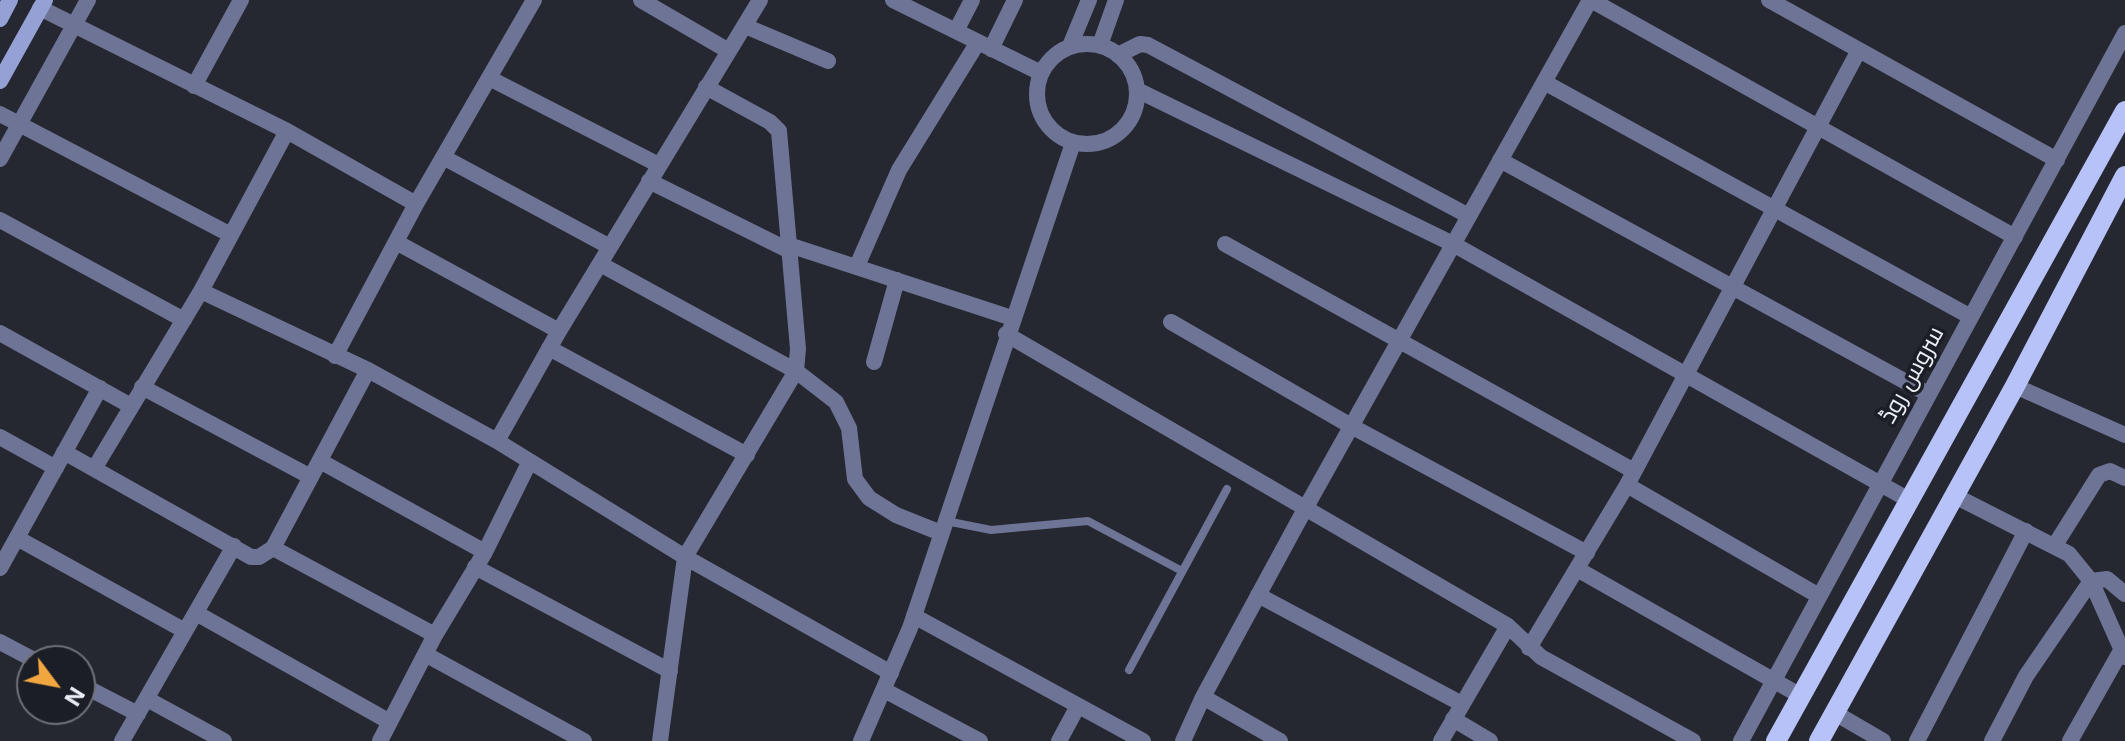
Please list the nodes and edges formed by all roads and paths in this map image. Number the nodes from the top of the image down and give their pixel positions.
1 (10, 0) edge
2 (88, 0) edge
3 (241, 0) edge
4 (534, 0) edge
5 (641, 0) edge
6 (760, 0) edge
7 (893, 0) edge
8 (972, 0) edge
9 (1015, 0) edge
10 (1089, 0) edge
11 (1116, 0) edge
12 (1591, 0) edge
13 (1769, 0) edge
14 (42, 4) edge
15 (0, 19) edge
16 (75, 26) junction
17 (745, 26) junction
18 (956, 31) junction
19 (2125, 33) edge
20 (985, 45) junction
21 (1100, 45) junction
22 (1070, 46) junction
23 (727, 50) junction
24 (1859, 50) junction
25 (1118, 55) junction
26 (828, 61) dead end
27 (1041, 73) junction
28 (489, 78) junction
29 (0, 81) edge
30 (1544, 82) junction
31 (194, 86) junction
32 (706, 87) junction
33 (1137, 90) junction
34 (2125, 111) edge
35 (0, 114) edge
36 (20, 124) junction
37 (1817, 128) junction
38 (287, 131) junction
39 (1073, 143) junction
40 (443, 157) junction
41 (0, 159) edge
42 (1500, 160) junction
43 (2057, 160) junction
44 (659, 165) junction
45 (2125, 176) edge
46 (649, 181) junction
47 (416, 204) junction
48 (1774, 208) junction
49 (1469, 216) junction
50 (0, 220) edge
51 (231, 235) junction
52 (2015, 237) junction
53 (396, 242) junction
54 (1225, 244) dead end
55 (1453, 244) junction
56 (610, 247) junction
57 (790, 248) junction
58 (602, 265) junction
59 (857, 266) junction
60 (897, 280) junction
61 (1732, 288) junction
62 (201, 291) junction
63 (1971, 317) junction
64 (184, 320) junction
65 (1171, 322) dead end
66 (1009, 326) junction
67 (559, 331) junction
68 (0, 333) edge
69 (1400, 340) junction
70 (549, 348) junction
71 (335, 356) junction
72 (874, 362) dead end
73 (368, 370) junction
74 (796, 371) junction
75 (1686, 374) junction
76 (2015, 386) junction
77 (142, 387) junction
78 (100, 388) junction
79 (1928, 394) junction
80 (131, 406) junction
81 (1351, 426) junction
82 (2125, 435) edge
83 (0, 437) edge
84 (497, 441) junction
85 (64, 452) junction
86 (747, 455) junction
87 (320, 461) junction
88 (529, 463) junction
89 (56, 468) junction
90 (94, 469) junction
91 (311, 477) junction
92 (1630, 478) junction
93 (2125, 478) edge
94 (1879, 484) junction
95 (1227, 489) dead end
96 (1955, 496) junction
97 (1909, 500) junction
98 (1305, 509) junction
99 (943, 527) junction
100 (2026, 531) junction
101 (17, 538) junction
102 (2055, 545) junction
103 (234, 546) junction
104 (273, 548) junction
105 (485, 552) junction
106 (1587, 553) junction
107 (3, 557) edge
108 (685, 557) junction
109 (475, 567) junction
110 (1577, 569) junction
111 (1182, 571) junction
112 (2091, 581) junction
113 (2125, 594) edge
114 (1258, 595) junction
115 (1819, 596) junction
116 (196, 613) junction
117 (914, 616) junction
118 (1508, 626) junction
119 (185, 631) junction
120 (435, 635) junction
121 (1529, 648) junction
122 (2124, 653) edge
123 (425, 654) junction
124 (1129, 670) dead end
125 (670, 671) junction
126 (891, 673) junction
127 (1773, 681) junction
128 (96, 690) edge
129 (884, 690) junction
130 (1801, 696) junction
131 (1203, 697) junction
132 (1462, 704) junction
133 (142, 706) junction
134 (1078, 706) junction
135 (1835, 713) junction
136 (1453, 719) junction
137 (385, 735) edge
138 (122, 741) edge
139 (224, 741) edge
140 (584, 741) edge
141 (660, 741) edge
142 (861, 741) edge
143 (980, 741) edge
144 (1059, 741) edge
145 (1143, 741) edge
146 (1183, 741) edge
147 (1280, 741) edge
148 (1441, 741) edge
149 (1490, 741) edge
150 (1693, 741) edge
151 (1741, 741) edge
152 (1776, 741) edge
153 (1819, 741) edge
154 (1883, 741) edge
155 (1917, 741) edge
156 (1992, 741) edge
157 (2070, 741) edge

1 - 15 main road
2 - 16 street
3 - 31 street
4 - 28 street
5 - 23 street
6 - 17 street
7 - 18 street
8 - 18 street
9 - 20 street
10 - 22 street
11 - 21 street
12 - 30 street
12 - 37 street
13 - 24 street
14 - 16 street
14 - 29 main road
16 - 31 street
16 - 36 street
17 - 23 street
17 - 26 street
18 - 20 street
19 - 43 street, سروس روڈ
20 - 27 street
20 - 59 street
21 - 22 street
21 - 25 street
22 - 27 street
23 - 32 street
24 - 37 street
24 - 43 street
25 - 33 street
25 - 49 street
27 - 39 street
28 - 40 street
28 - 44 street
30 - 42 street
30 - 48 street
31 - 38 street
32 - 44 street
32 - 57 street
33 - 39 street
33 - 55 street
34 - 97 main road
35 - 36 street
36 - 41 street
36 - 51 street
37 - 48 street
37 - 52 street
38 - 47 street
38 - 51 street
39 - 66 street
40 - 47 street
40 - 56 street
42 - 49 street
42 - 61 street
43 - 52 street, سروس روڈ
44 - 46 street
45 - 76 main road
46 - 56 street
46 - 57 street
47 - 53 street
48 - 61 street
48 - 63 street
49 - 55 street
50 - 64 street
51 - 62 street
52 - 63 street, سروس روڈ
53 - 67 street
53 - 71 street
54 - 69 street
55 - 69 street
55 - 75 street
56 - 58 street
57 - 59 street
57 - 74 street
58 - 67 street
58 - 74 street
59 - 60 street
60 - 66 street
60 - 72 street
61 - 75 street
61 - 79 street
62 - 64 street
62 - 71 street
63 - 79 street, سروس روڈ
64 - 77 street
65 - 81 street
66 - 98 street
66 - 99 street
67 - 70 street
68 - 78 street
69 - 81 street
69 - 92 street
70 - 84 street
70 - 86 street
71 - 73 street
73 - 84 street
73 - 87 street
74 - 86 street
74 - 99 street
75 - 92 street
75 - 94 street
76 - 82 street
76 - 96 main road
77 - 80 street
77 - 91 street
78 - 80 street
78 - 85 street
79 - 94 street, سروس روڈ
80 - 90 street
81 - 98 street
81 - 106 street
83 - 89 street
84 - 88 street
85 - 89 street
85 - 90 street
86 - 108 street
87 - 91 street
87 - 105 street
88 - 105 street
88 - 108 street
89 - 101 street
90 - 103 street
91 - 104 street
92 - 106 street
92 - 115 street
93 - 102 street
94 - 97 street
94 - 115 street, سروس روڈ
95 - 111 lane
96 - 100 street
96 - 135 main road
97 - 130 main road
98 - 114 street
98 - 118 street
99 - 111 lane
99 - 117 street
100 - 102 street
100 - 155 street
101 - 107 street
101 - 119 street
102 - 112 street
103 - 104 street
103 - 116 street
104 - 120 street
105 - 109 street
106 - 110 street
108 - 125 street
108 - 126 street
109 - 120 street
109 - 125 street
110 - 121 street
110 - 127 street
111 - 124 lane
112 - 113 street
112 - 122 street
112 - 156 street
114 - 131 street
114 - 132 street
115 - 127 street, سروس روڈ
116 - 119 street
116 - 137 street
117 - 126 street
117 - 134 street
118 - 121 street
118 - 132 street
119 - 133 street
120 - 123 street
121 - 150 street
122 - 157 street
123 - 137 street
123 - 140 street
125 - 141 street
126 - 129 street
127 - 130 street
127 - 151 street, سروس روڈ
128 - 133 street
129 - 142 street
129 - 143 street
130 - 152 main road
131 - 146 street
131 - 147 street
132 - 136 street
133 - 138 street
133 - 139 street
134 - 144 street
134 - 145 street
135 - 153 main road
135 - 154 street
136 - 148 street
136 - 149 street

